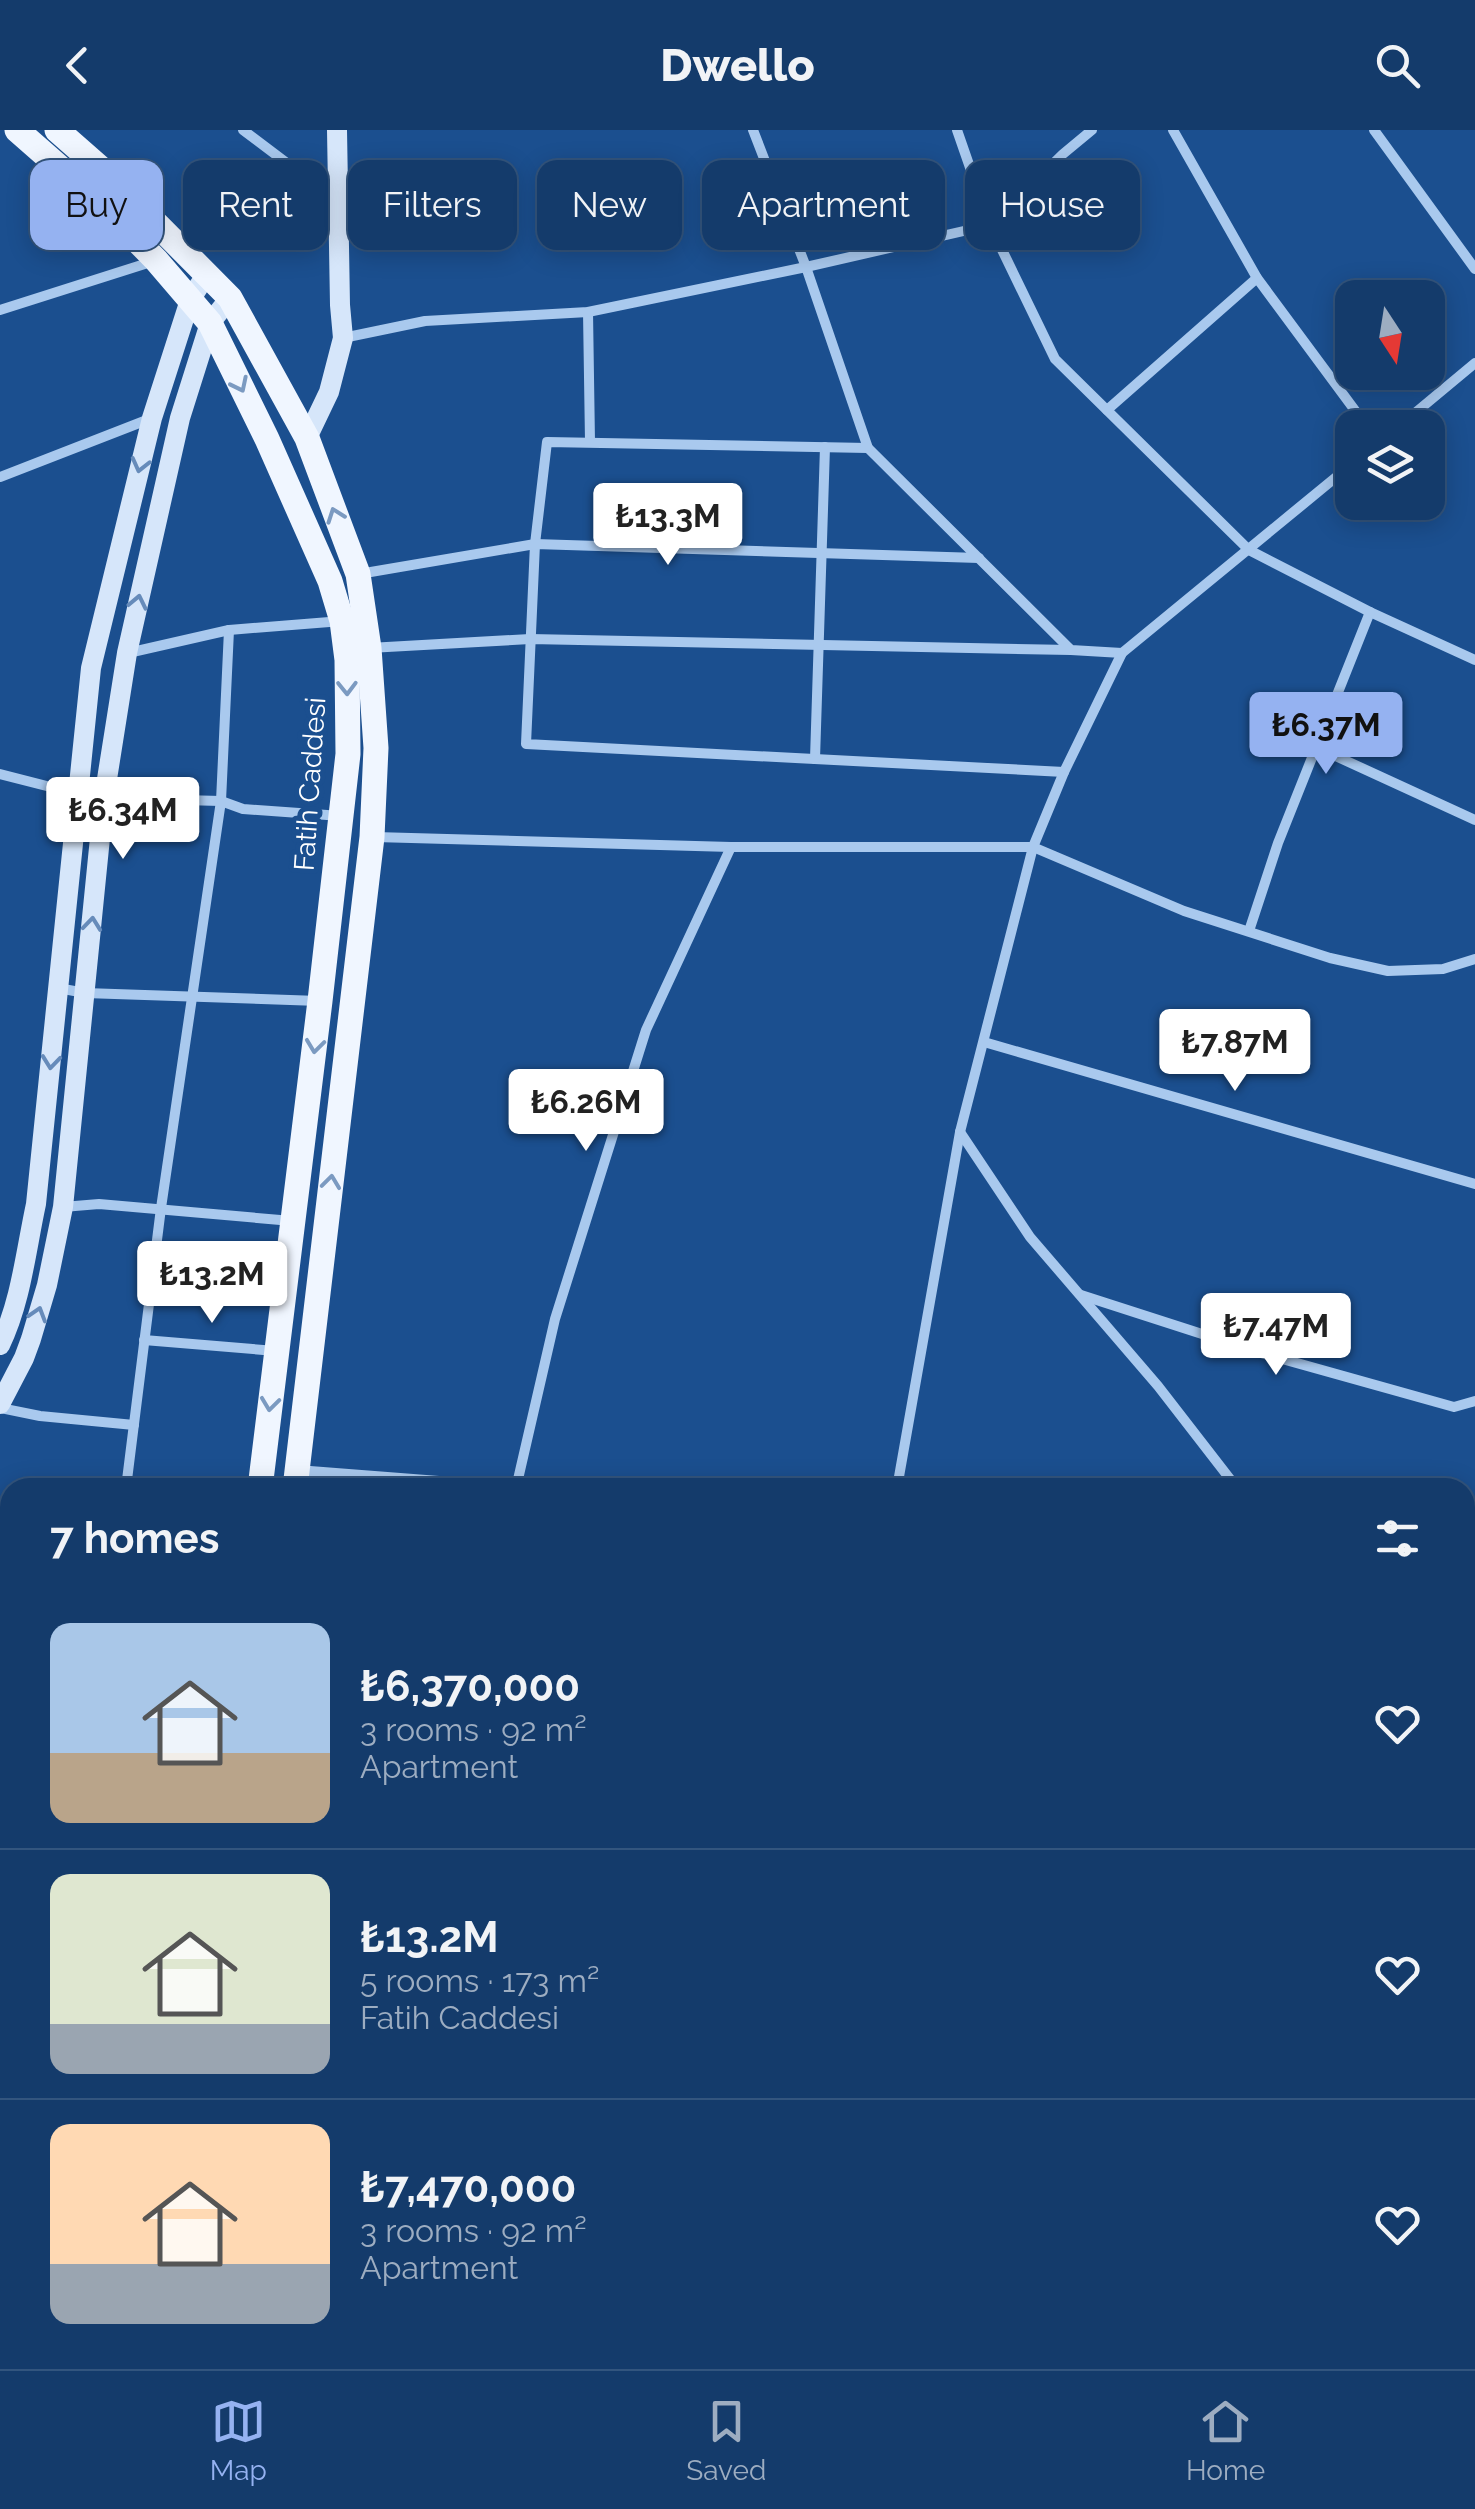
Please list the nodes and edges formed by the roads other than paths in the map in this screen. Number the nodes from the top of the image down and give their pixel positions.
1 (17, 130) edge
2 (57, 130) edge
3 (243, 130) edge
4 (337, 130) edge
5 (753, 130) edge
6 (957, 130) edge
7 (1092, 130) edge
8 (1173, 130) edge
9 (1374, 130) edge
10 (967, 160) edge
11 (1057, 160) edge
12 (338, 202) junction
13 (965, 231) edge
14 (1002, 250) edge
15 (156, 260) junction
16 (806, 266) junction
17 (1475, 269) edge
18 (206, 275) junction
19 (1257, 278) junction
20 (230, 298) junction
21 (190, 300) junction
22 (2, 306) edge
23 (588, 312) junction
24 (210, 323) junction
25 (343, 338) junction
26 (1475, 363) edge
27 (1107, 410) junction
28 (1355, 410) edge
29 (1419, 410) edge
30 (152, 418) junction
31 (307, 438) junction
32 (590, 442) junction
33 (825, 447) junction
34 (868, 448) junction
35 (0, 477) edge
36 (1335, 478) edge
37 (536, 544) junction
38 (1249, 550) junction
39 (821, 553) junction
40 (978, 558) junction
41 (358, 574) junction
42 (1370, 612) junction
43 (342, 621) junction
44 (229, 630) junction
45 (530, 639) junction
46 (818, 645) junction
47 (369, 648) junction
48 (1071, 650) junction
49 (127, 653) junction
50 (1122, 653) junction
51 (1475, 660) edge
52 (1316, 747) junction
53 (815, 759) junction
54 (1064, 772) junction
55 (0, 774) edge
56 (78, 794) junction
57 (104, 798) junction
58 (221, 800) junction
59 (340, 816) junction
60 (1475, 820) edge
61 (372, 837) junction
62 (1033, 846) junction
63 (731, 847) junction
64 (1249, 931) junction
65 (1475, 958) edge
66 (58, 988) junction
67 (84, 993) junction
68 (193, 996) junction
69 (320, 1001) junction
70 (984, 1042) junction
71 (960, 1132) junction
72 (1475, 1184) edge
73 (64, 1208) junction
74 (161, 1208) junction
75 (293, 1221) junction
76 (29, 1240) junction
77 (55, 1248) junction
78 (1080, 1295) junction
79 (144, 1340) junction
80 (0, 1345) edge
81 (277, 1352) junction
82 (1475, 1401) edge
83 (0, 1406) edge
84 (134, 1425) junction
85 (127, 1478) edge
86 (261, 1478) edge
87 (296, 1478) edge
88 (518, 1478) edge
89 (899, 1478) edge
90 (1229, 1478) edge

1 - 15 main road, Fatih Caddesi
2 - 18 main road, Fatih Caddesi
3 - 12 street
4 - 12 street
5 - 16 street
6 - 10 street
7 - 11 street
8 - 19 street
9 - 17 street
12 - 25 street
13 - 16 street
14 - 27 street
15 - 21 main road, Fatih Caddesi
15 - 22 street
16 - 23 street
16 - 34 street
18 - 20 main road, Fatih Caddesi
18 - 21 street
19 - 27 street
19 - 28 street
20 - 24 street
20 - 31 main road, Fatih Caddesi
21 - 24 main road, Fatih Caddesi
21 - 30 street
23 - 25 street
23 - 32 street
24 -> 43 main road, Fatih Caddesi
49 -> 24 street
25 - 31 street
26 - 29 street
27 - 38 street
30 - 35 street
30 -> 56 street
41 -> 31 main road, Fatih Caddesi
32 - 33 street
32 - 37 street
33 - 34 street
33 - 39 street
34 - 40 street
36 - 38 street
37 - 39 street
37 - 41 street
37 - 45 street
38 - 42 street
38 - 50 street
39 - 40 street
39 - 46 street
40 - 48 street
41 - 47 main road, Fatih Caddesi
42 - 51 street
42 - 52 street
43 - 44 street
43 -> 59 main road, Fatih Caddesi
44 - 49 street
44 - 58 street
45 - 46 street
45 - 47 street
45 - 53 street
46 - 48 street
46 - 53 street
47 - 61 main road, Fatih Caddesi
48 - 50 street
49 - 57 street
50 - 54 street
52 - 60 street
52 - 64 street
53 - 54 street
54 - 62 street
55 - 56 street
56 - 66 street
57 - 58 street
67 -> 57 street
58 - 59 street
58 - 68 street
59 - 69 main road, Fatih Caddesi
61 - 63 street
87 -> 61 main road, Fatih Caddesi
62 - 63 street
62 - 64 street
62 - 70 street
63 - 88 street
64 - 65 street
66 - 67 street
66 -> 76 street
67 - 68 street
67 - 73 street
68 - 69 street
68 - 74 street
69 -> 75 main road, Fatih Caddesi
70 - 71 street
70 - 72 street
71 - 78 street
71 - 89 street
73 - 74 street
73 - 77 street
74 - 75 street
74 - 79 street
75 - 81 main road, Fatih Caddesi
76 - 77 street
76 - 80 street
83 -> 77 street
78 - 82 street
78 - 90 street
79 - 81 street
79 - 84 street
81 -> 86 main road, Fatih Caddesi
83 - 84 street
84 - 85 street

